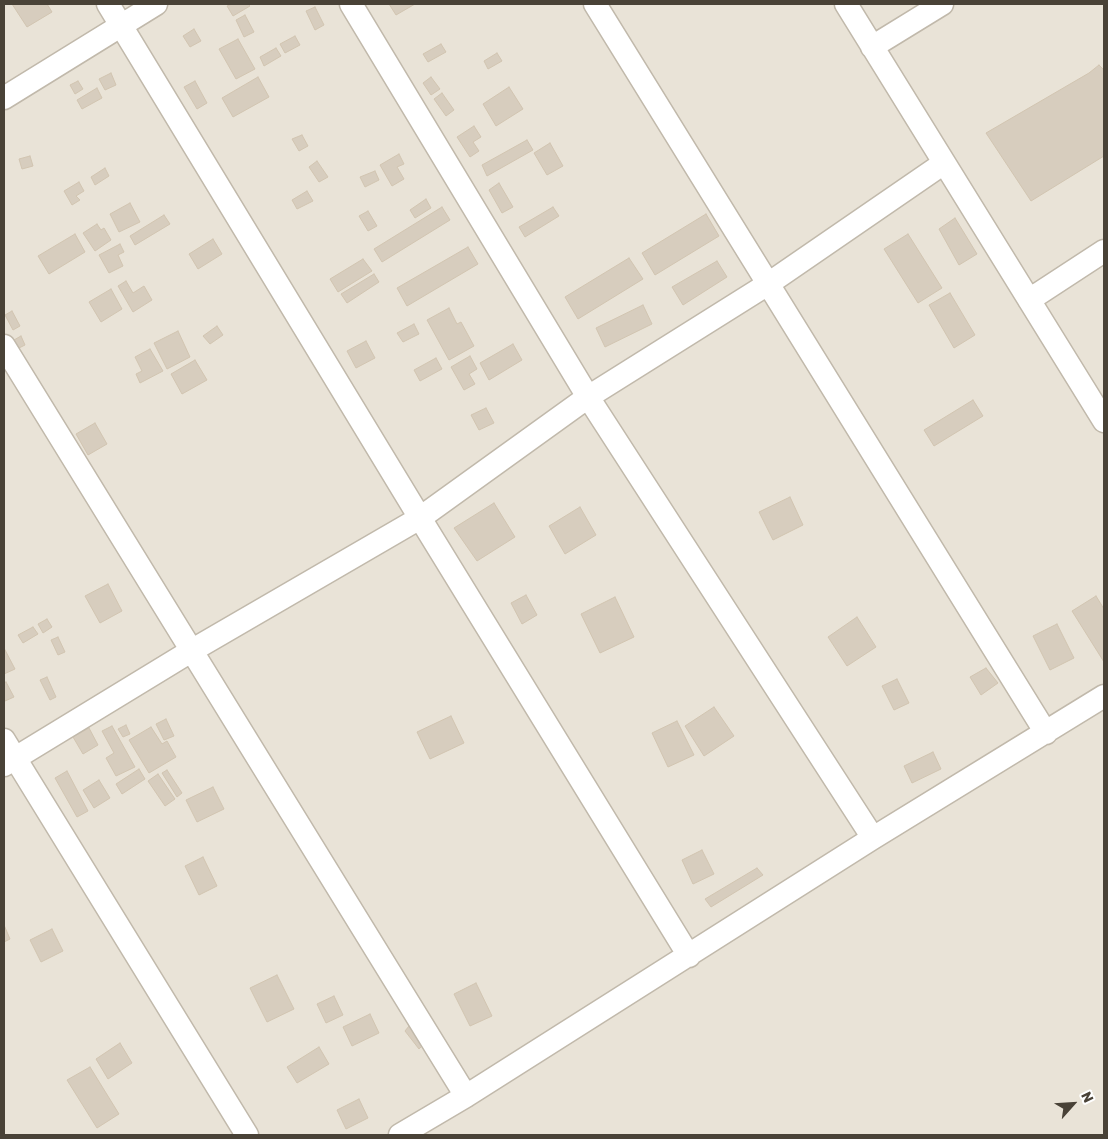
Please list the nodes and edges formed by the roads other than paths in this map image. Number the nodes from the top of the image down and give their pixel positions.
1 (108, 4) edge
2 (156, 4) edge
3 (351, 4) edge
4 (595, 4) edge
5 (846, 4) edge
6 (942, 4) edge
7 (121, 26) junction
8 (872, 47) junction
9 (4, 98) edge
10 (944, 162) junction
11 (1104, 251) edge
12 (768, 284) junction
13 (1029, 300) junction
14 (4, 346) edge
15 (588, 397) junction
16 (1104, 421) edge
17 (420, 518) junction
18 (191, 651) junction
19 (1104, 696) edge
20 (1046, 733) junction
21 (8, 754) edge
22 (873, 838) junction
23 (689, 956) junction
24 (466, 1096) junction
25 (247, 1135) edge
26 (400, 1135) edge

1 - 7 street
2 - 7 street
3 - 15 street
4 - 12 street
5 - 8 street
6 - 8 street
7 - 9 street
7 - 17 street
8 - 10 street
10 - 12 street
10 - 13 street
11 - 13 street
12 - 15 street
12 - 20 street
13 - 16 street
14 - 18 street
15 - 17 street
15 - 22 street
17 - 18 street
17 - 23 street
18 - 21 street
18 - 24 street
19 - 20 street
20 - 22 street
21 - 25 street
22 - 23 street
23 - 24 street
24 - 26 street

